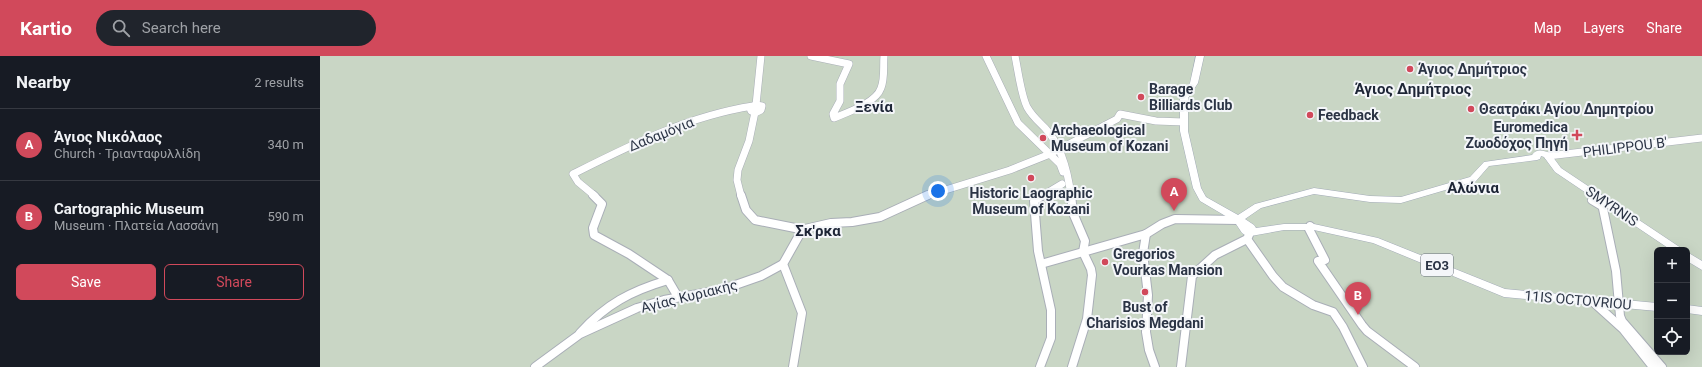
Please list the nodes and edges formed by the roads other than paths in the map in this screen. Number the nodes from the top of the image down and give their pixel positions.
1 (761, 56) edge
2 (811, 56) edge
3 (884, 56) edge
4 (986, 56) edge
5 (1015, 56) edge
6 (1200, 56) edge
7 (754, 109) junction
8 (1184, 122) junction
9 (1702, 138) edge
10 (1059, 149) junction
11 (1050, 154) junction
12 (1549, 158) junction
13 (1066, 185) junction
14 (1598, 201) junction
15 (1219, 208) junction
16 (1218, 220) junction
17 (1238, 220) junction
18 (1310, 226) junction
19 (802, 230) junction
20 (1146, 234) junction
21 (1248, 234) junction
22 (1673, 247) edge
23 (1084, 248) junction
24 (1690, 258) edge
25 (783, 264) junction
26 (1041, 264) junction
27 (1702, 266) edge
28 (668, 280) junction
29 (678, 298) junction
30 (1592, 301) junction
31 (1608, 302) junction
32 (1619, 303) junction
33 (1654, 307) edge
34 (1690, 309) edge
35 (1702, 311) edge
36 (1610, 318) junction
37 (585, 331) junction
38 (535, 367) edge
39 (792, 367) edge
40 (1040, 367) edge
41 (1072, 367) edge
42 (1155, 367) edge
43 (1181, 367) edge
44 (1363, 367) edge
45 (1415, 367) edge
46 (1653, 367) edge
47 (1662, 367) edge

1 - 7 street
2 - 3 street
4 - 11 street
5 - 10 street
6 - 8 main road
7 - 19 street
7 - 28 street, Δαδαμόγια
8 - 10 street
8 - 15 main road
9 - 12 street, PHILIPPOU B'
10 - 11 street
10 - 13 street
11 - 13 street
11 - 19 street
12 - 14 main road, SMYRNIS
12 - 17 main road
13 - 23 street
13 - 26 street
14 - 22 main road, SMYRNIS
14 - 32 street
15 - 16 street
15 - 17 main road
16 - 17 street
16 - 20 street
17 - 21 main road
18 - 21 main road, ΕΟ3
18 - 30 main road, 11IS OCTOVRIOU / ΕΟ3
18 - 45 street
19 - 25 street
20 - 23 street
20 - 42 street
21 - 43 street
21 - 44 street
23 - 26 street
23 - 41 street
24 - 27 main road
25 - 29 street, Αγίας Κυριακής
25 - 39 street
26 - 40 street
28 - 29 street
28 - 37 street
29 - 37 street, Αγίας Κυριακής
30 - 31 main road, 11IS OCTOVRIOU / ΕΟ3
30 - 36 street
31 - 32 main road, 11IS OCTOVRIOU / ΕΟ3
31 - 36 street
32 - 33 main road, 11IS OCTOVRIOU / ΕΟ3
32 - 47 street
34 - 35 main road
36 - 46 street
37 - 38 street, Αγίας Κυριακής

